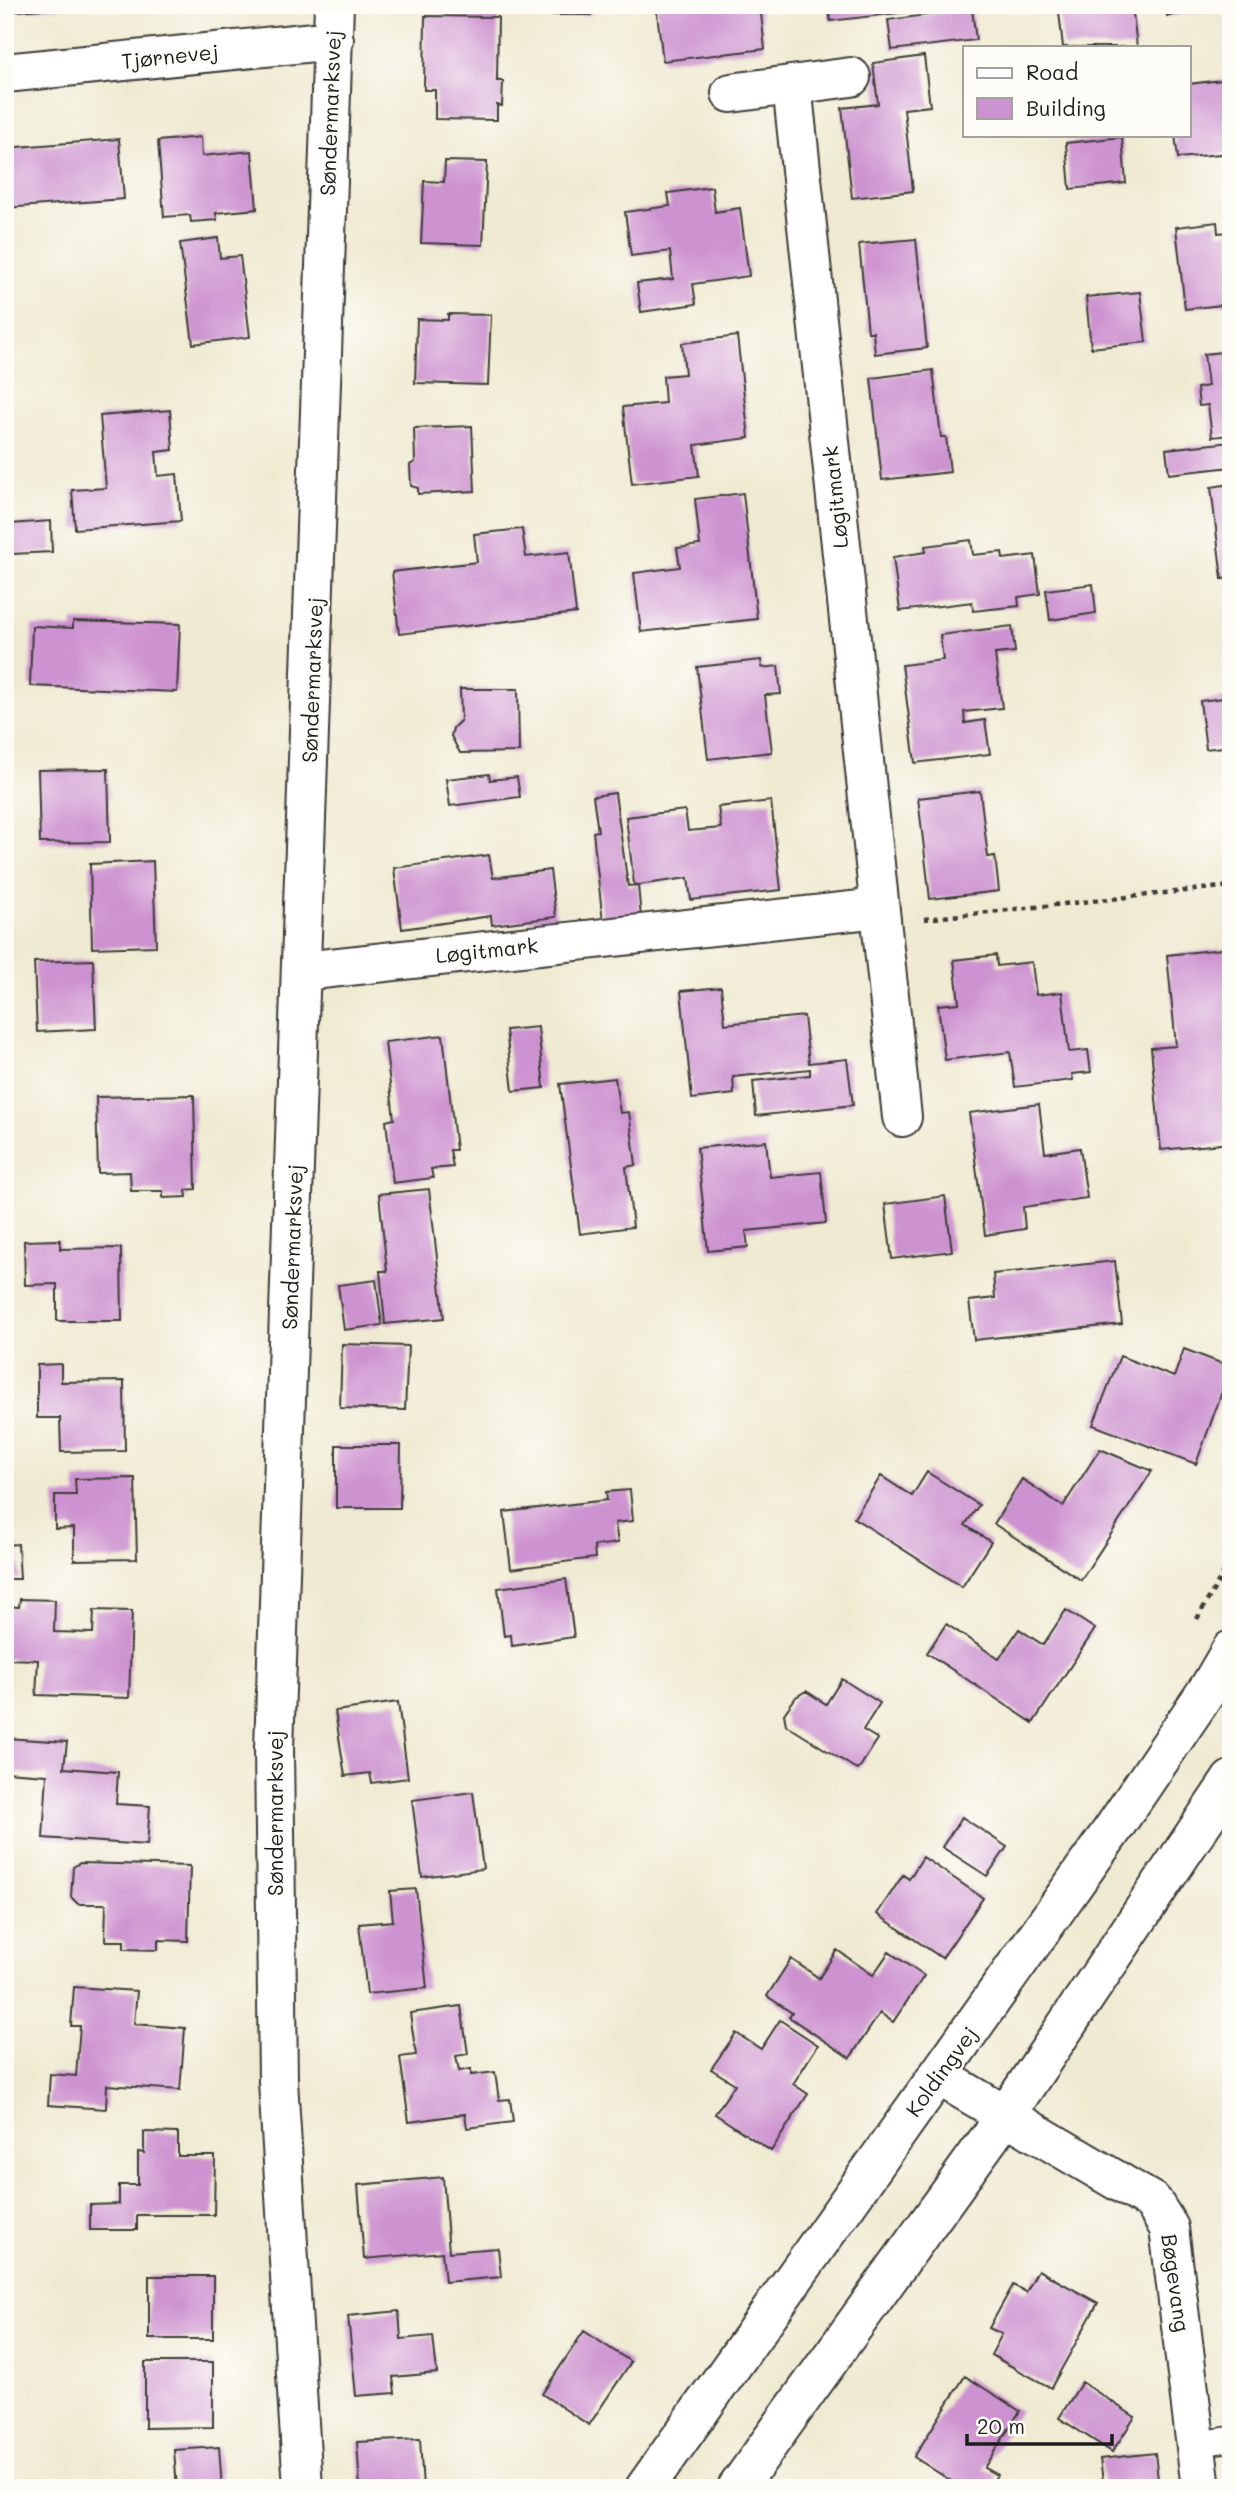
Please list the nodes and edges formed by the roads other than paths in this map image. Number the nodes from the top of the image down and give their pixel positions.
1 (334, 23) edge
2 (5, 73) edge
3 (851, 77) dead end
4 (792, 85) junction
5 (731, 93) dead end
6 (880, 916) junction
7 (303, 971) junction
8 (902, 1117) dead end
9 (1231, 1650) edge
10 (1231, 1780) edge
11 (939, 2076) junction
12 (1006, 2115) junction
13 (1213, 2442) edge
14 (303, 2488) edge
15 (645, 2488) edge
16 (737, 2488) edge
17 (1201, 2488) edge

1 - 2 street, Tjørnevej
1 - 7 street, Søndermarksvej
3 - 4 street
4 - 5 street
4 - 6 street, Løgitmark
6 - 7 street, Løgitmark
6 - 8 street, Løgitmark
7 - 14 street, Søndermarksvej
9 - 11 street, Koldingvej
10 - 12 street
11 - 12 street, Bøgevang
11 - 15 street, Koldingvej
12 - 13 street, Bøgevang
12 - 16 street
13 - 17 street, Bøgevang

